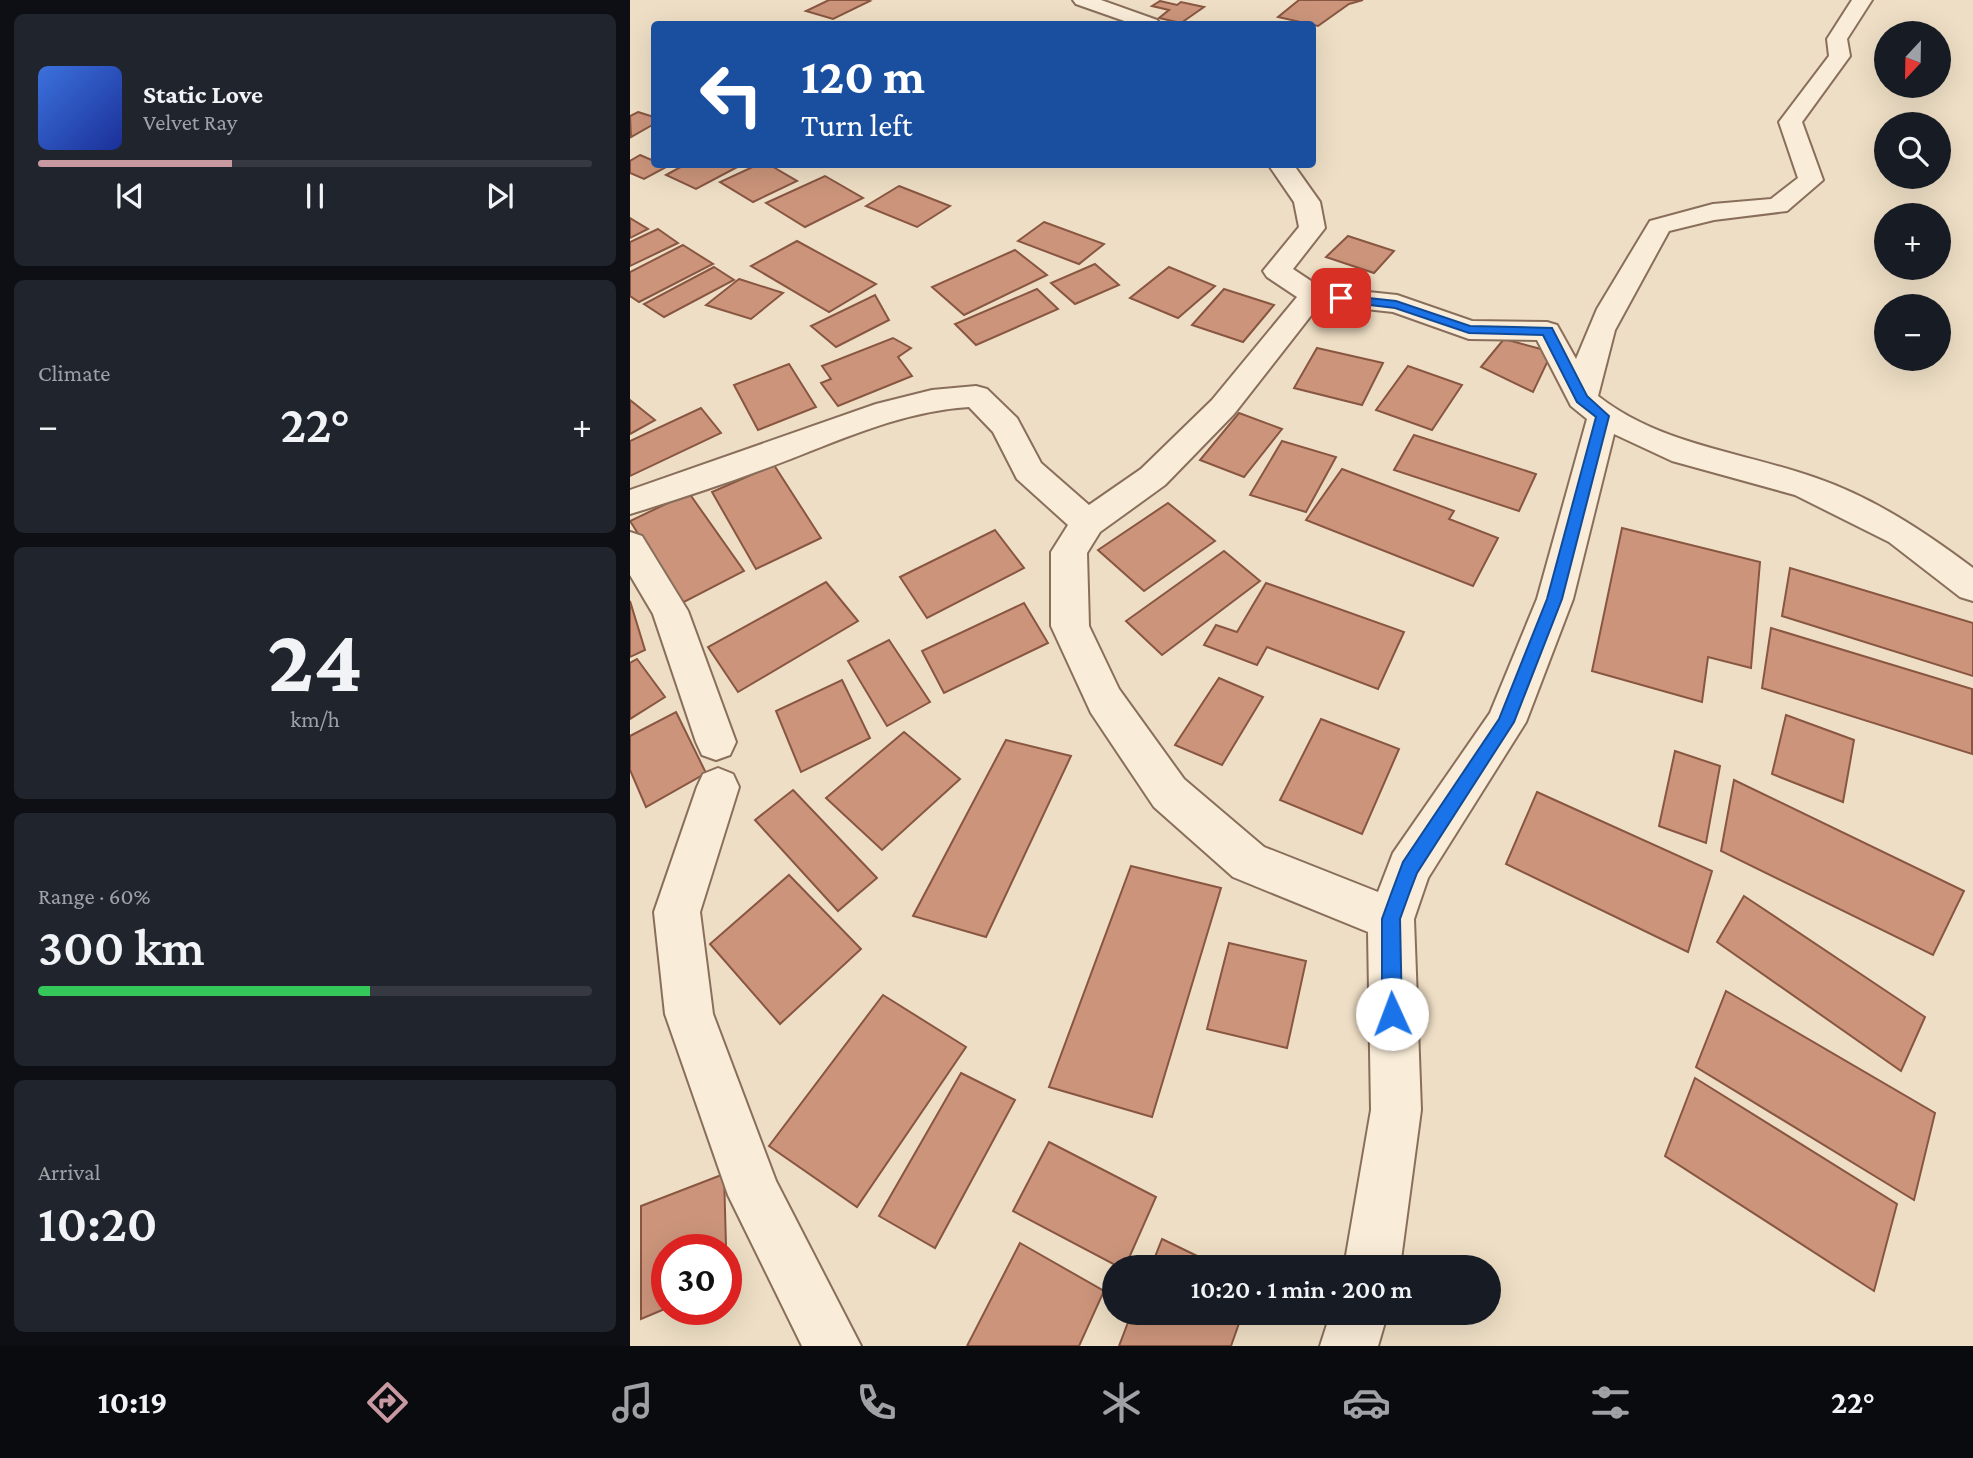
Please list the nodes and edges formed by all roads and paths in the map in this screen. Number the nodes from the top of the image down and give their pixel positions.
1 (1083, 0) edge
2 (1862, 0) edge
3 (1142, 21) edge
4 (1283, 168) edge
5 (1313, 295) junction
6 (1592, 407) junction
7 (630, 502) edge
8 (1088, 523) junction
9 (630, 545) edge
10 (1973, 587) edge
11 (1391, 919) junction
12 (1374, 1255) edge
13 (1356, 1325) edge
14 (832, 1346) edge
15 (1349, 1346) edge

1 - 3 street
2 - 6 street
4 - 5 street
5 - 6 street
5 - 8 street
6 - 10 street
6 - 11 street
7 - 8 street
8 - 11 street
9 - 14 street
11 - 12 street
13 - 15 street

